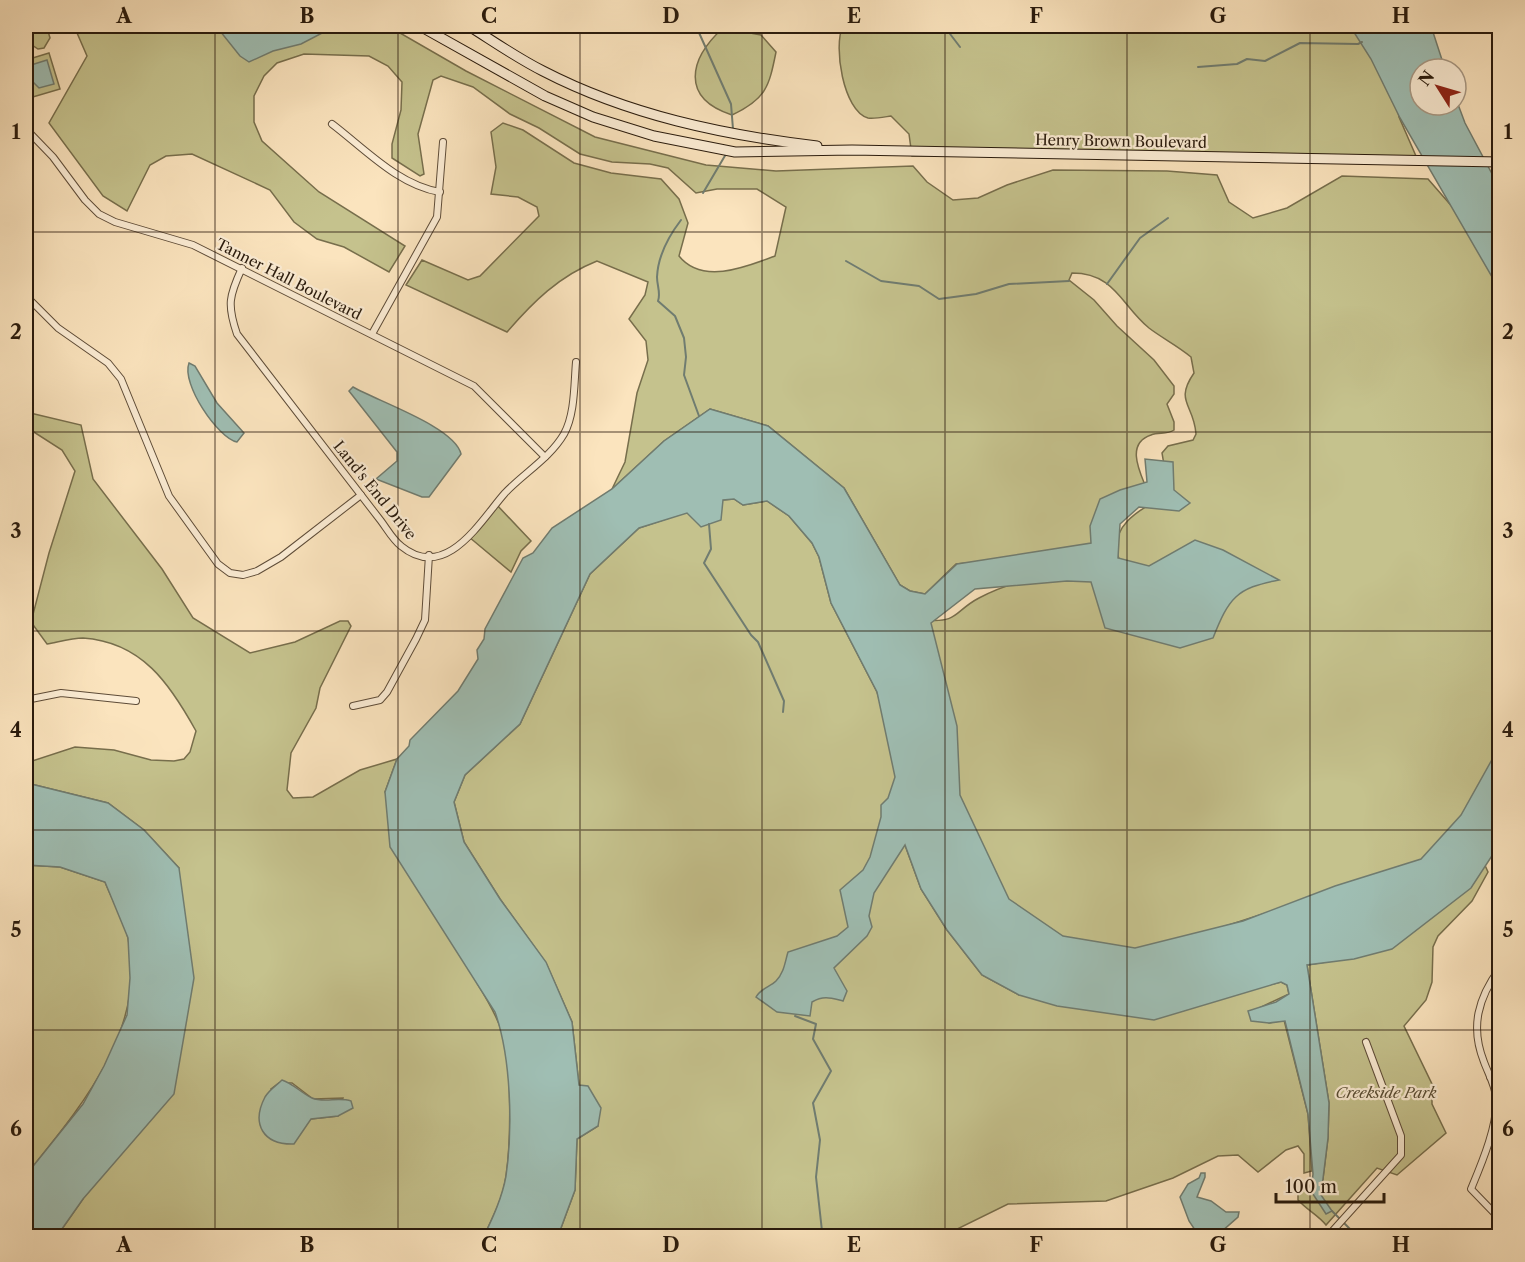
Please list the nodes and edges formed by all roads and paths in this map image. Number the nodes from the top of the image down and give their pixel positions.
1 (420, 26) edge
2 (469, 26) edge
3 (332, 124) dead end
4 (26, 129) edge
5 (443, 142) dead end
6 (852, 150) junction
7 (1499, 162) edge
8 (440, 192) junction
9 (242, 268) junction
10 (26, 296) edge
11 (372, 334) junction
12 (576, 362) dead end
13 (545, 457) junction
14 (361, 495) junction
15 (429, 555) junction
16 (26, 700) edge
17 (136, 700) dead end
18 (353, 706) dead end
19 (1500, 968) edge
20 (1366, 1041) dead end
21 (1500, 1074) edge
22 (1490, 1077) junction
23 (1500, 1219) edge
24 (1328, 1236) edge

1 - 6 main road, Henry Brown Boulevard
2 - 6 main road, Henry Brown Boulevard
3 - 8 street
4 - 9 street, Tanner Hall Boulevard
5 - 8 street
6 - 7 main road, Henry Brown Boulevard
8 - 11 street
9 - 11 street, Tanner Hall Boulevard
9 - 14 street, Land's End Drive
10 - 14 street
11 - 13 street, Tanner Hall Boulevard
12 - 13 street
13 - 15 street
14 - 15 street, Land's End Drive
15 - 18 street
16 - 17 street
19 - 22 street
20 - 24 street
21 - 22 street
22 - 23 street

